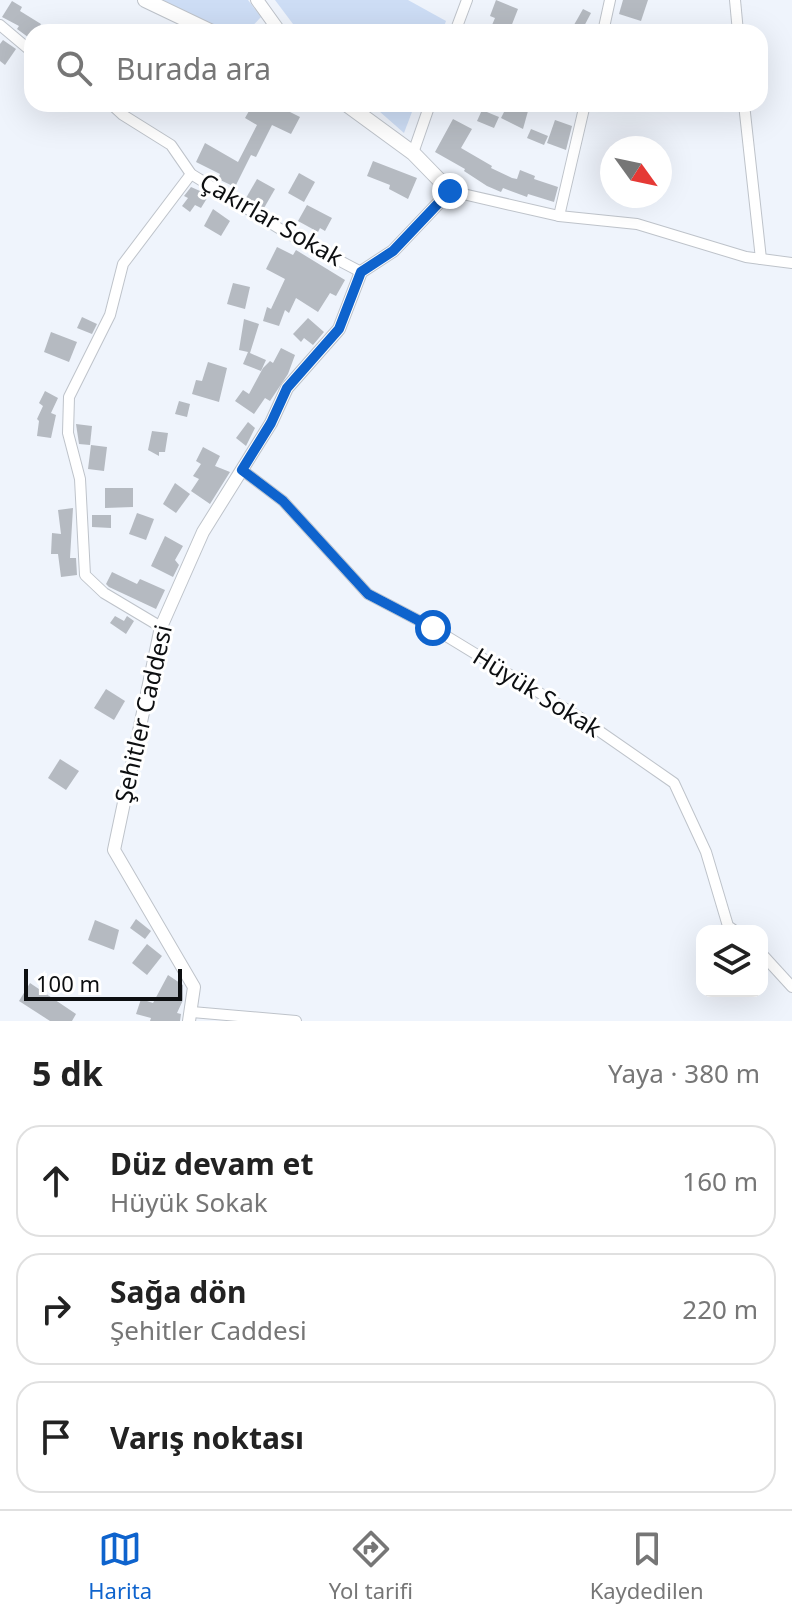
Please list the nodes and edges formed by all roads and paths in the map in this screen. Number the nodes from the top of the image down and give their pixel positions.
1 (145, 0) edge
2 (257, 0) edge
3 (467, 0) edge
4 (610, 0) edge
5 (735, 0) edge
6 (195, 24) edge
7 (274, 24) edge
8 (458, 24) edge
9 (605, 24) edge
10 (737, 24) edge
11 (0, 25) edge
12 (24, 45) edge
13 (120, 112) edge
14 (357, 112) edge
15 (427, 112) edge
16 (583, 112) edge
17 (745, 112) edge
18 (413, 153) junction
19 (191, 174) junction
20 (450, 191) junction
21 (559, 216) junction
22 (761, 259) junction
23 (792, 263) edge
24 (361, 272) junction
25 (242, 470) junction
26 (161, 627) junction
27 (728, 925) edge
28 (768, 961) edge
29 (792, 987) edge
30 (191, 1016) edge
31 (296, 1021) edge

1 - 6 main road
2 - 7 street
3 - 8 street
4 - 9 street
5 - 10 street
11 - 12 street
13 - 19 street, Çakırlar Sokak
14 - 18 main road
15 - 18 street
16 - 21 street
17 - 22 street
18 - 20 main road
19 - 24 street, Çakırlar Sokak
19 - 26 street
20 - 21 street
20 - 24 street
21 - 22 street
22 - 23 street
24 - 25 street, Şehitler Caddesi
25 - 26 street, Şehitler Caddesi
25 - 27 street, Hüyük Sokak
26 - 30 street, Şehitler Caddesi
28 - 29 street
30 - 31 street

